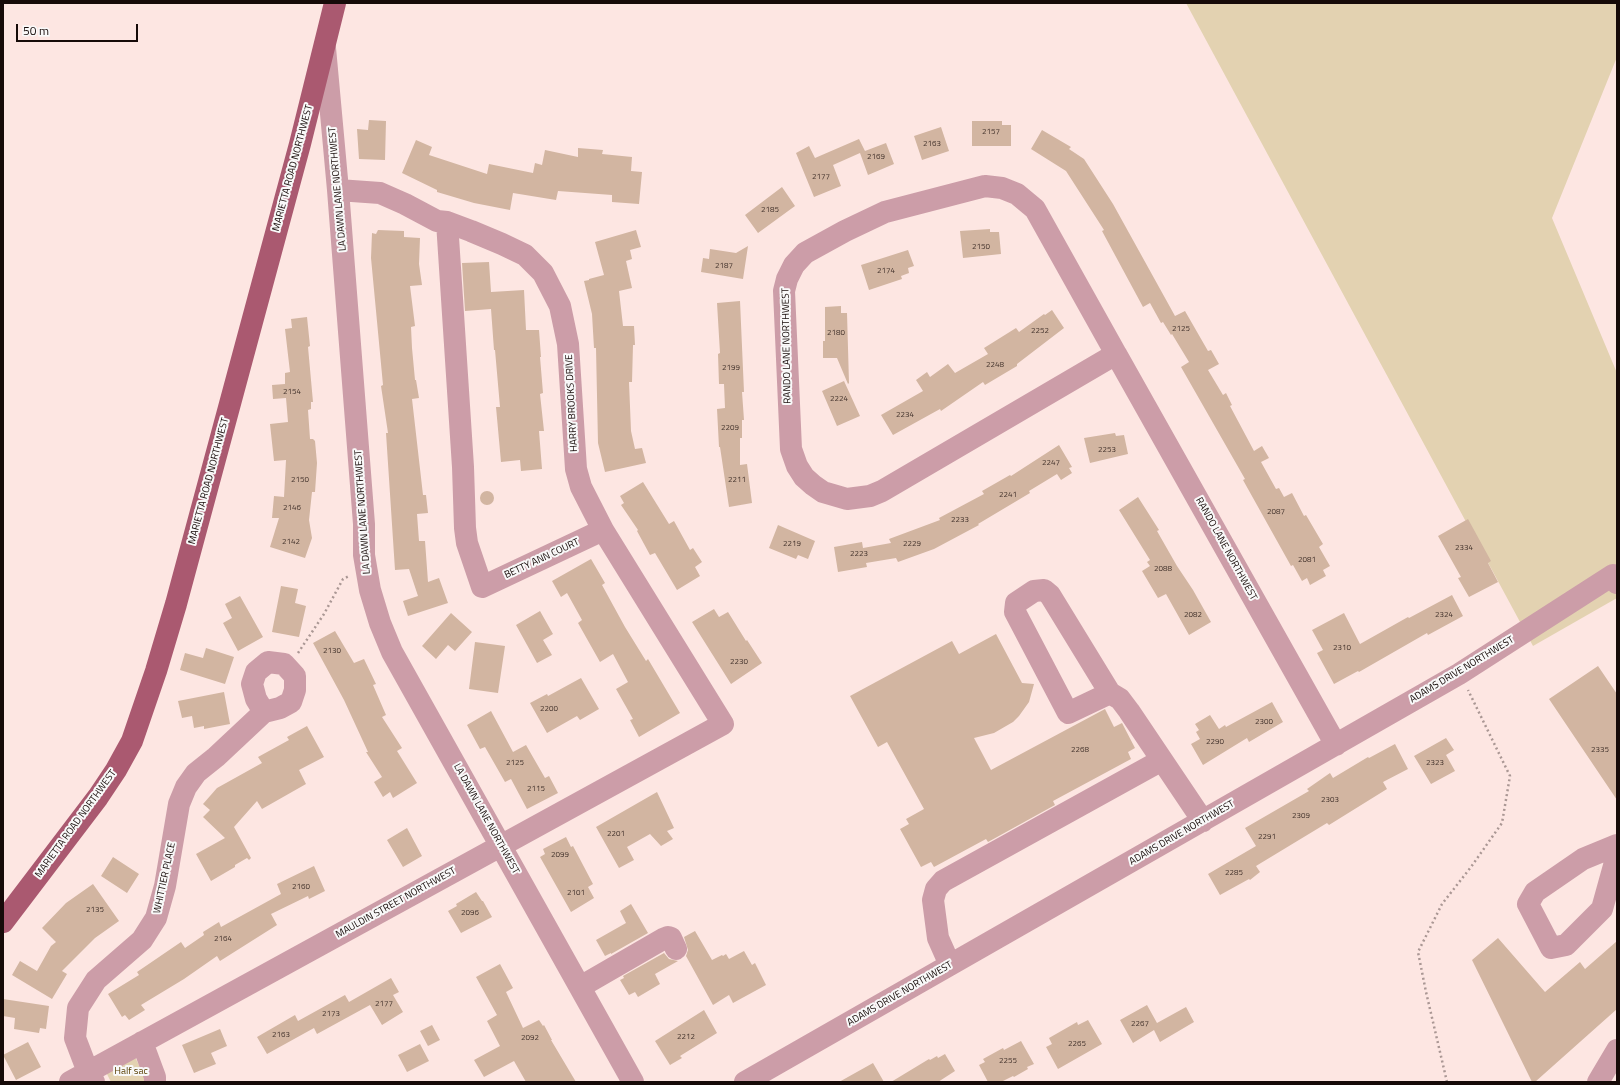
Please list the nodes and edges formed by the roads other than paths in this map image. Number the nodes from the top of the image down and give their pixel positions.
1 (335, 3) edge
2 (324, 45) junction
3 (338, 190) junction
4 (447, 222) junction
5 (1116, 354) junction
6 (603, 530) junction
7 (1613, 579) edge
8 (1110, 693) junction
9 (264, 712) junction
10 (723, 724) joint
11 (1336, 745) junction
12 (1162, 760) junction
13 (1203, 821) junction
14 (1617, 845) edge
15 (501, 846) junction
16 (1617, 854) edge
17 (3, 922) edge
18 (676, 949) dead end
19 (950, 965) junction
20 (580, 987) junction
21 (142, 1042) junction
22 (1617, 1050) edge
23 (84, 1079) edge
24 (155, 1082) edge
25 (633, 1082) edge
26 (745, 1082) edge
27 (1598, 1082) edge

1 - 2 main road, MARIETTA ROAD NORTHWEST
2 - 3 street, LA DAWN LANE NORTHWEST
2 - 17 main road, MARIETTA ROAD NORTHWEST
3 - 4 street, HARRY BROOKS DRIVE
3 - 15 street, LA DAWN LANE NORTHWEST
4 - 6 street, HARRY BROOKS DRIVE
4 - 6 street, BETTY ANN COURT
5 - 5 street, RANDO LANE NORTHWEST
5 - 11 street, RANDO LANE NORTHWEST
6 - 10 street, HARRY BROOKS DRIVE
7 - 11 street, ADAMS DRIVE NORTHWEST
8 - 8 street
8 - 12 street
9 - 9 street, WHITTIER PLACE
9 - 23 street, WHITTIER PLACE
10 - 15 street, MAULDIN STREET NORTHWEST
11 - 13 street, ADAMS DRIVE NORTHWEST
12 - 13 street
12 - 19 street
13 - 19 street, ADAMS DRIVE NORTHWEST
14 - 16 street
15 - 20 street, LA DAWN LANE NORTHWEST
15 - 21 street, MAULDIN STREET NORTHWEST
18 - 20 street
19 - 26 street, ADAMS DRIVE NORTHWEST
20 - 25 street, LA DAWN LANE NORTHWEST
21 - 23 street, MAULDIN STREET NORTHWEST
21 - 24 street
22 - 27 street

